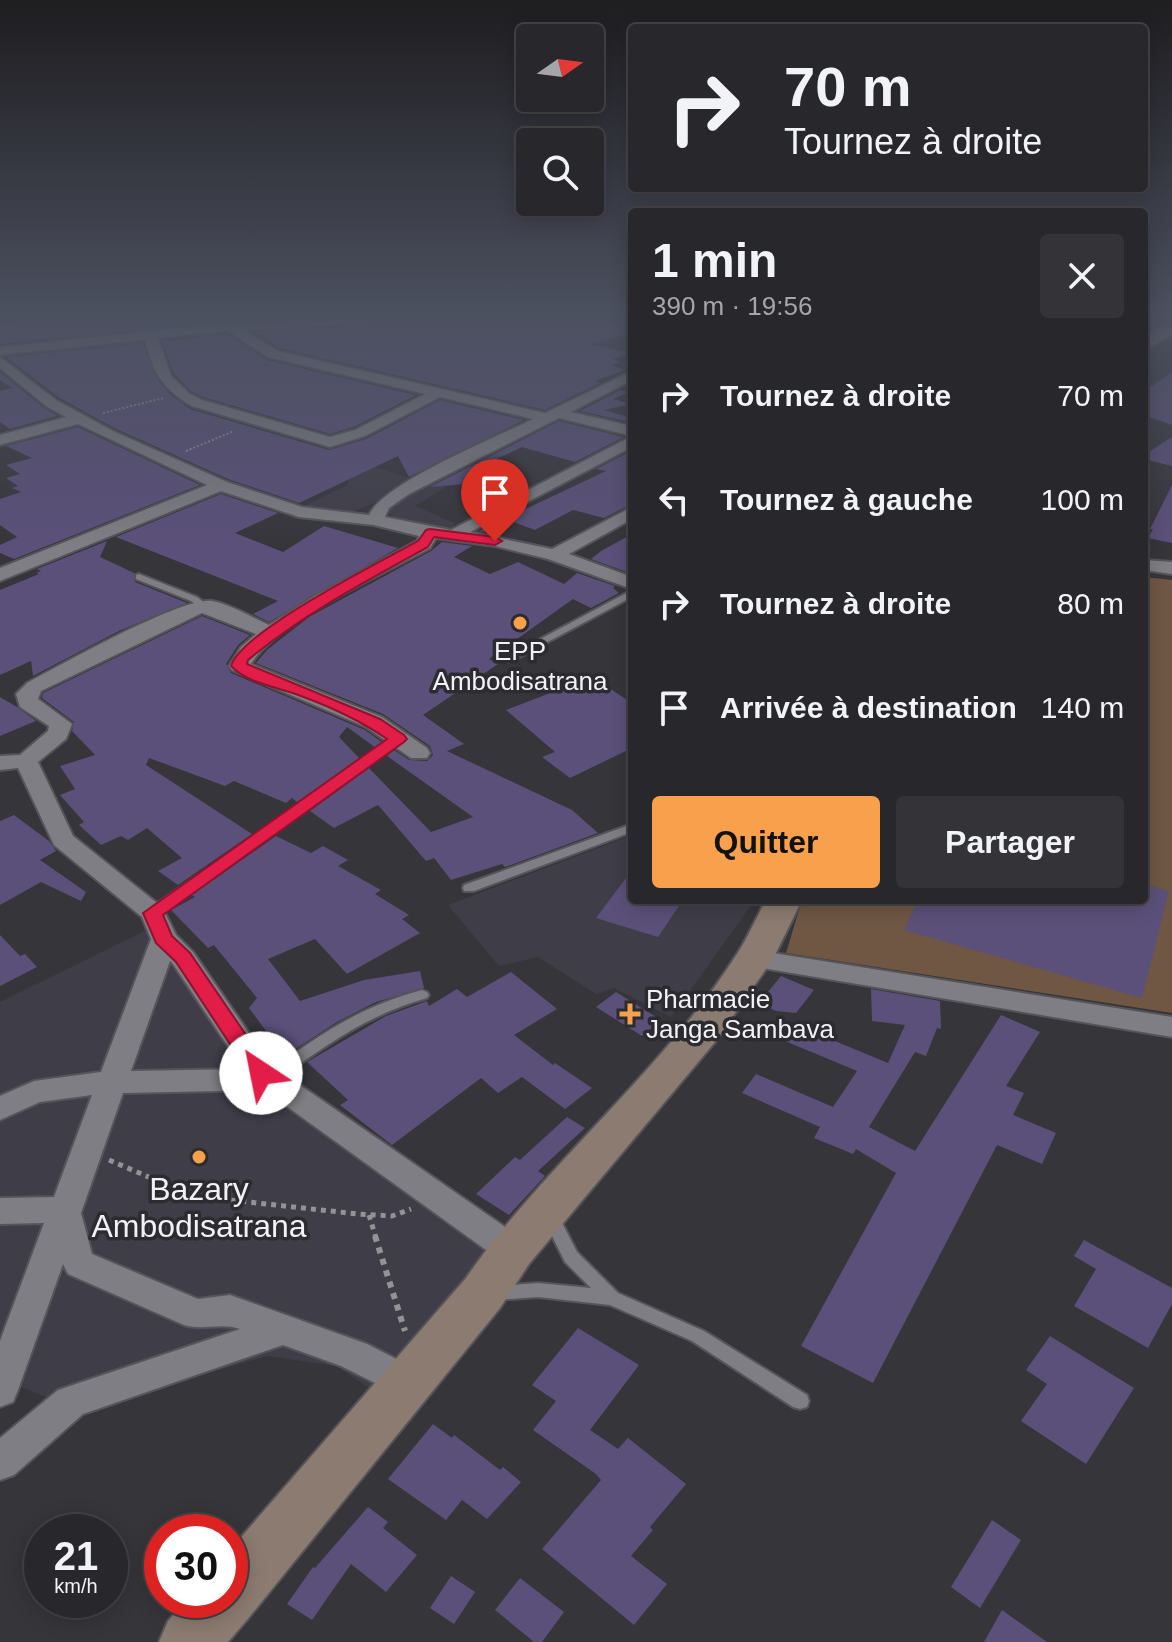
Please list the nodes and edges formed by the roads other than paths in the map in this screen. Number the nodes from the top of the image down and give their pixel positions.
1 (40, 394) edge
2 (180, 394) edge
3 (436, 394) edge
4 (453, 394) edge
5 (596, 394) edge
6 (554, 415) junction
7 (81, 418) junction
8 (628, 430) edge
9 (0, 440) edge
10 (628, 443) edge
11 (221, 485) junction
12 (628, 514) edge
13 (375, 520) junction
14 (430, 533) junction
15 (454, 536) junction
16 (554, 555) junction
17 (1148, 565) edge
18 (1172, 568) edge
19 (0, 575) edge
20 (139, 577) dead end
21 (628, 582) edge
22 (628, 595) edge
23 (205, 607) junction
24 (271, 633) junction
25 (508, 659) dead end
26 (398, 739) junction
27 (419, 753) dead end
28 (13, 762) edge
29 (628, 829) edge
30 (469, 888) dead end
31 (782, 904) edge
32 (158, 926) junction
33 (754, 959) junction
34 (422, 995) dead end
35 (1172, 1027) edge
36 (269, 1079) junction
37 (110, 1082) junction
38 (0, 1109) edge
39 (64, 1210) junction
40 (0, 1211) edge
41 (548, 1212) junction
42 (512, 1250) junction
43 (483, 1293) junction
44 (612, 1298) junction
45 (282, 1330) junction
46 (412, 1377) junction
47 (0, 1390) edge
48 (800, 1401) dead end
49 (0, 1462) edge
50 (248, 1573) edge
51 (210, 1618) edge
52 (189, 1642) edge

1 - 7 street
2 - 3 street
4 - 6 street
5 - 6 street
6 - 8 street
6 - 13 street
7 - 9 street
7 - 11 street
10 - 15 street
11 - 13 street
11 - 19 street
12 - 16 street
13 - 14 street
14 - 15 street
14 - 24 street
15 - 16 street
16 - 21 street
17 - 18 street
20 - 23 lane
22 - 25 lane
23 - 24 street
23 - 28 street
24 - 26 street
26 - 27 street
26 - 32 lane
28 - 32 street
29 - 30 lane
31 - 33 main road
32 - 36 street
32 - 37 street
33 - 35 street
33 - 41 main road
34 - 36 lane
36 - 37 street
36 - 42 street
37 - 38 street
37 - 39 street
39 - 40 street
39 - 45 street
39 - 47 street
41 - 42 main road
41 - 44 lane
42 - 43 main road
43 - 44 lane
43 - 46 main road
44 - 48 lane
45 - 46 street
45 - 49 street
46 - 50 main road
51 - 52 main road

